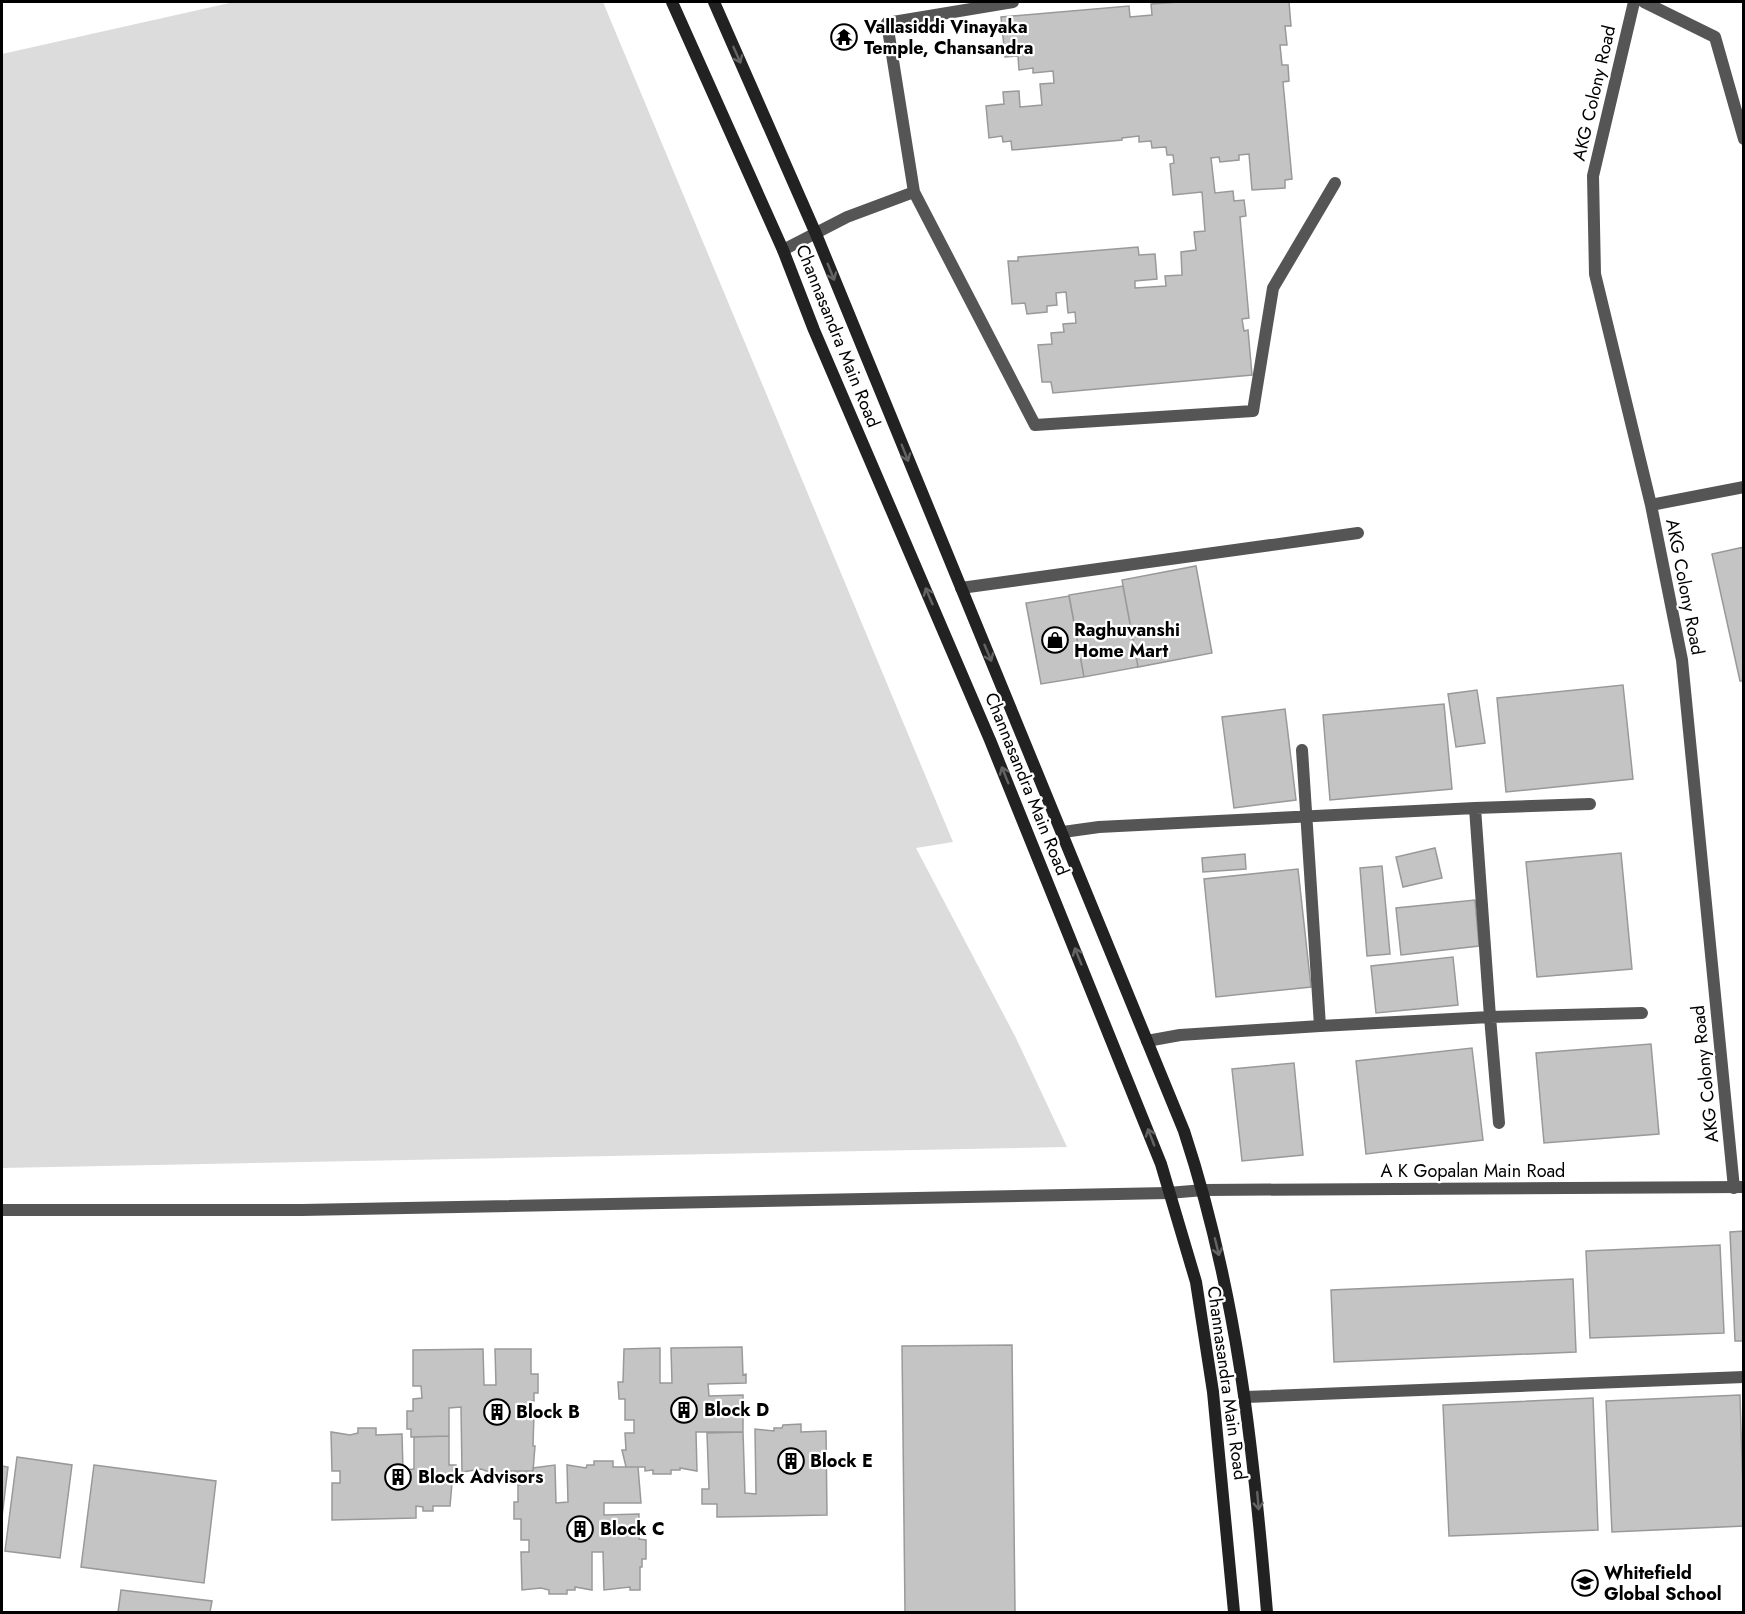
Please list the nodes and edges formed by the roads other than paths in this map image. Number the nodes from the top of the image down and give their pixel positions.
1 (672, 2) edge
2 (714, 2) edge
3 (1013, 2) edge
4 (1634, 2) edge
5 (1644, 2) edge
6 (1743, 138) edge
7 (1335, 183) dead end
8 (914, 192) junction
9 (816, 234) junction
10 (783, 250) junction
11 (1743, 487) edge
12 (1651, 505) junction
13 (1358, 533) dead end
14 (961, 588) junction
15 (1302, 750) dead end
16 (1590, 804) dead end
17 (1475, 808) junction
18 (1308, 817) junction
19 (1063, 832) junction
20 (1642, 1013) dead end
21 (1490, 1017) junction
22 (1320, 1026) junction
23 (1147, 1041) junction
24 (1499, 1123) dead end
25 (1739, 1188) edge
26 (1203, 1190) junction
27 (1168, 1193) junction
28 (2, 1210) edge
29 (1743, 1377) edge
30 (1246, 1397) junction
31 (1234, 1612) edge
32 (1267, 1612) edge

1 - 10 main road, Channasandra Main Road
2 -> 9 main road, Channasandra Main Road
3 - 8 street
4 - 12 street, AKG Colony Road
5 - 6 street
7 - 8 street
8 - 9 street
9 - 10 street
9 -> 14 main road, Channasandra Main Road
27 -> 10 main road, Channasandra Main Road
11 - 12 street
12 - 25 street, AKG Colony Road
13 - 14 street
14 -> 19 main road, Channasandra Main Road
15 - 18 street
16 - 17 street
17 - 18 street
17 - 21 street
18 - 19 street
18 - 22 street
19 - 23 main road, Channasandra Main Road
20 - 21 street
21 - 22 street
21 - 24 street
22 - 23 street
23 - 26 main road, Channasandra Main Road
25 - 26 street, A K Gopalan Main Road
26 - 27 street, A K Gopalan Main Road
26 -> 30 main road, Channasandra Main Road
27 - 28 street, A K Gopalan Main Road
27 - 31 main road, Channasandra Main Road
29 - 30 street
30 -> 32 main road, Channasandra Main Road

